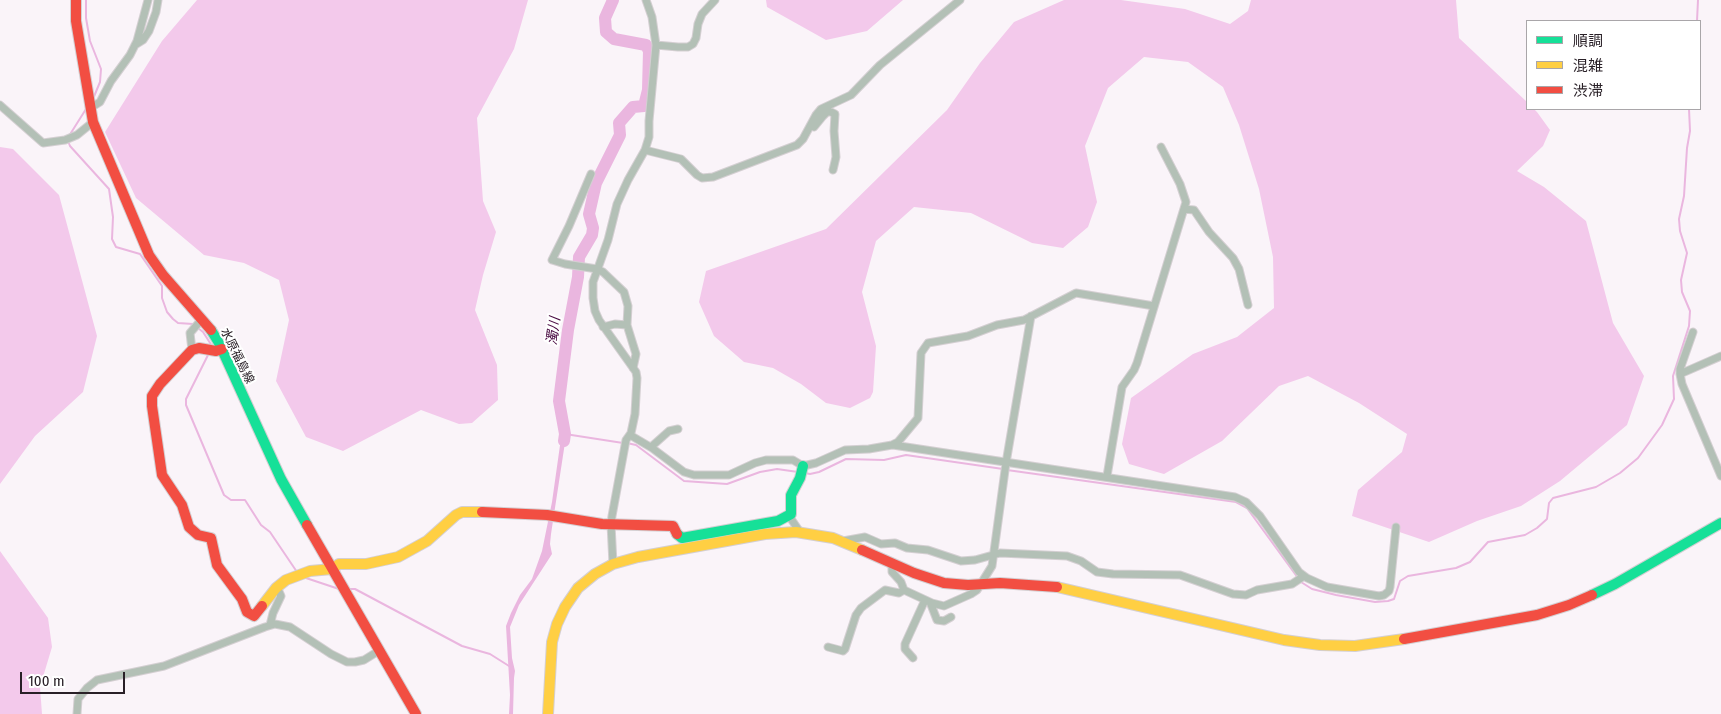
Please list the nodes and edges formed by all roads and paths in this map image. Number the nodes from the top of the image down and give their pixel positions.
1 (76, 0) edge
2 (148, 0) edge
3 (158, 0) edge
4 (646, 0) edge
5 (716, 0) edge
6 (960, 0) edge
7 (656, 45) junction
8 (135, 46) junction
9 (0, 105) edge
10 (92, 108) junction
11 (93, 122) junction
12 (808, 131) junction
13 (1161, 147) dead end
14 (645, 150) junction
15 (832, 170) dead end
16 (591, 174) dead end
17 (1184, 209) junction
18 (597, 269) junction
19 (1248, 305) dead end
20 (1154, 306) junction
21 (1031, 316) junction
22 (202, 319) junction
23 (627, 324) junction
24 (603, 327) junction
25 (1693, 332) dead end
26 (222, 349) junction
27 (192, 350) junction
28 (1721, 356) edge
29 (633, 368) junction
30 (1680, 374) junction
31 (678, 429) dead end
32 (627, 441) junction
33 (892, 445) junction
34 (651, 447) junction
35 (1006, 468) junction
36 (801, 471) junction
37 (1107, 476) junction
38 (1721, 476) edge
39 (788, 516) junction
40 (1721, 523) edge
41 (610, 524) junction
42 (1396, 527) dead end
43 (800, 532) junction
44 (843, 541) junction
45 (993, 554) junction
46 (613, 564) junction
47 (892, 564) junction
48 (332, 569) junction
49 (1301, 578) junction
50 (979, 584) junction
51 (277, 587) junction
52 (904, 590) junction
53 (927, 601) junction
54 (951, 617) dead end
55 (270, 625) junction
56 (828, 647) dead end
57 (380, 650) junction
58 (913, 658) dead end
59 (77, 714) edge
60 (416, 714) edge
61 (548, 714) edge

1 - 10 street, 水原福島線
2 - 8 street
3 - 8 street
4 - 7 street
5 - 7 street
6 - 12 street
7 - 14 street
8 - 10 street
9 - 11 street
10 - 11 street, 水原福島線
11 - 22 street, 水原福島線
12 - 14 street
12 - 15 street
13 - 17 street
14 - 18 street
16 - 18 street
17 - 19 street
17 - 20 street
18 - 23 street
18 - 24 street
20 - 21 street
20 - 37 street
21 - 33 street
21 - 35 street
22 - 26 street, 水原福島線
22 - 27 street
23 - 24 street
23 - 29 street
24 - 29 street
25 - 30 street
26 - 27 street
26 - 48 street, 水原福島線
27 - 51 street
28 - 30 street
29 - 32 street
30 - 38 street
31 - 34 street
32 - 34 street
32 - 41 street
33 - 35 street
33 - 36 street
34 - 36 street
35 - 37 street
35 - 45 street
36 - 39 street
37 - 49 street
39 - 41 street
39 - 43 street
40 - 50 street
41 - 46 street
41 - 48 street
42 - 49 street
43 - 44 street
43 - 46 street
44 - 45 street
44 - 47 street
45 - 49 street
45 - 50 street
46 - 61 street
47 - 50 street
47 - 52 street
48 - 51 street
48 - 57 street, 水原福島線
50 - 53 street
51 - 55 street
52 - 53 street
52 - 56 street
53 - 54 street
53 - 58 street
55 - 57 street
55 - 59 street
57 - 60 street, 水原福島線

